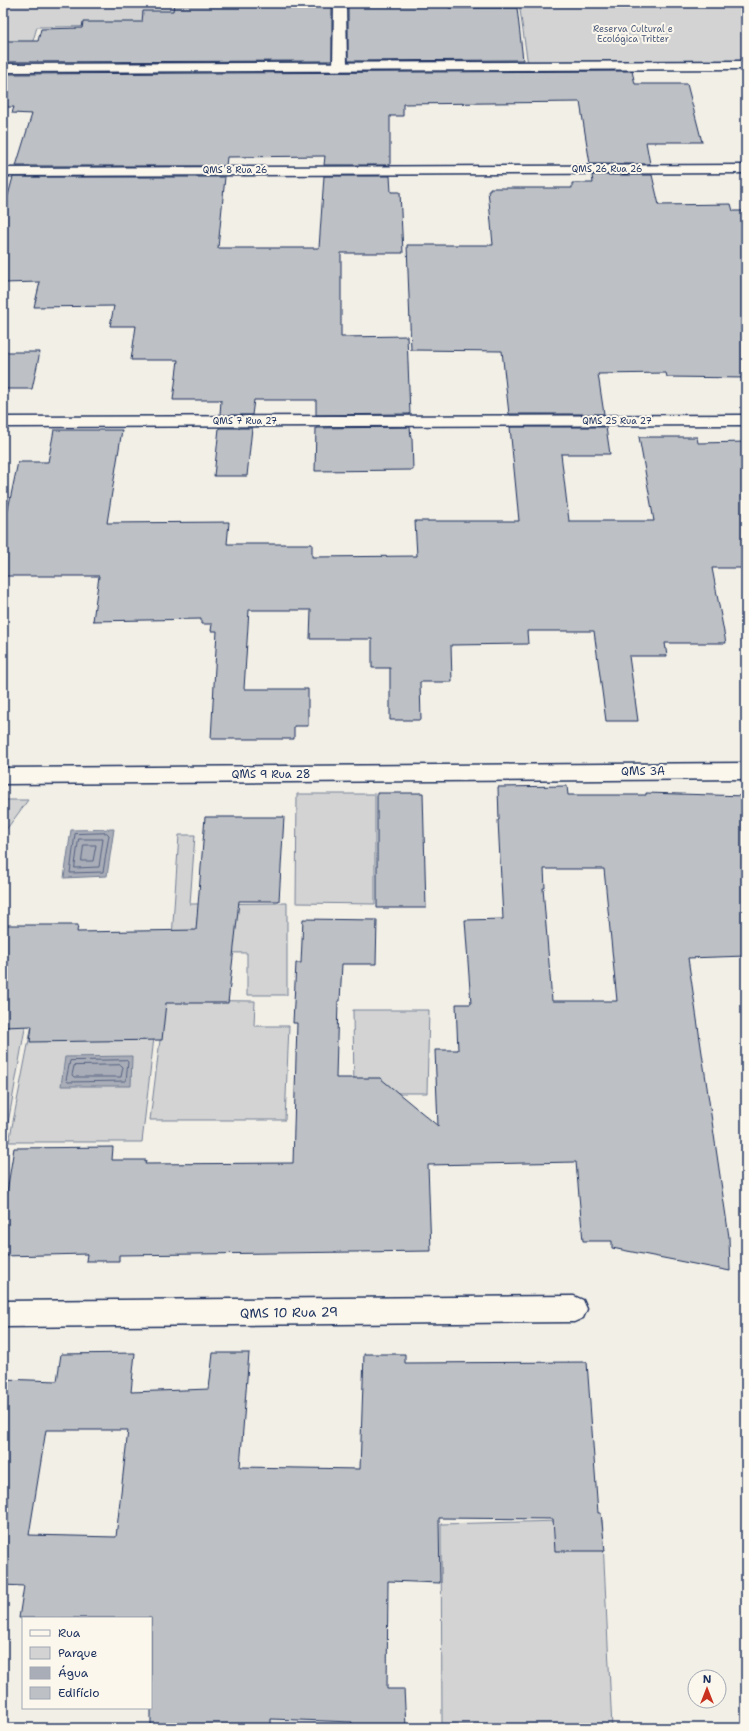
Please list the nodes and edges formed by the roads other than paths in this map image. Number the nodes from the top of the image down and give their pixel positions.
1 (340, 3) edge
2 (746, 65) edge
3 (340, 67) junction
4 (3, 68) edge
5 (468, 169) joint
6 (746, 169) edge
7 (3, 172) edge
8 (746, 420) edge
9 (488, 421) joint
10 (3, 422) edge
11 (746, 771) edge
12 (540, 772) joint
13 (3, 776) edge
14 (574, 1309) dead end
15 (3, 1314) edge

1 - 3 street
2 - 3 street
3 - 4 street
5 - 6 street, QMS 26 Rua 26
5 - 7 street, QMS 8 Rua 26
8 - 9 street, QMS 25 Rua 27
9 - 10 street, QMS 7 Rua 27
11 - 12 street, QMS 3A
12 - 13 street, QMS 9 Rua 28
14 - 15 street, QMS 10 Rua 29

